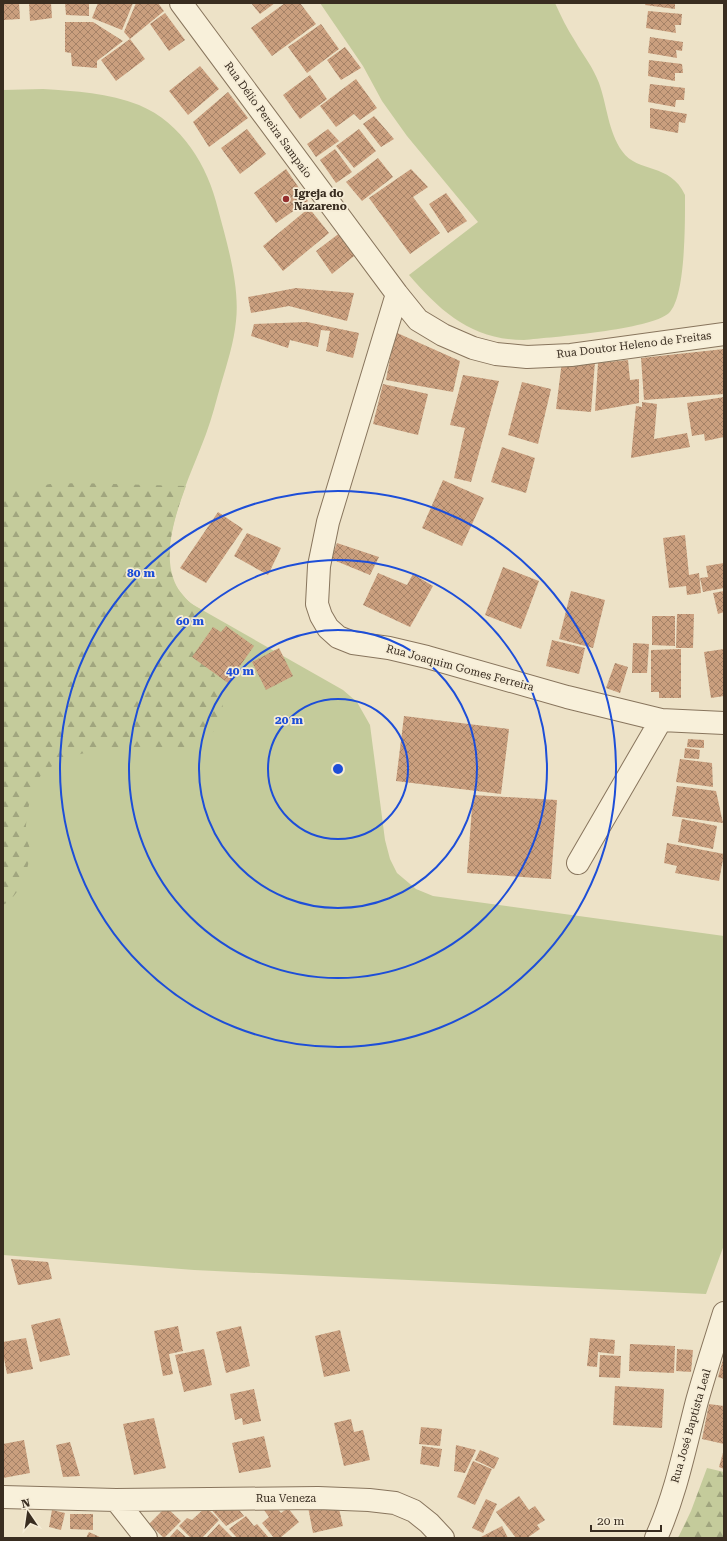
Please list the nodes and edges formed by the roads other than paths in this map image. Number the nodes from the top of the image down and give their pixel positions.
1 (181, 3) edge
2 (397, 294) junction
3 (724, 334) edge
4 (661, 720) junction
5 (724, 723) edge
6 (578, 863) dead end
7 (724, 1313) edge
8 (3, 1498) edge
9 (116, 1500) junction
10 (146, 1538) edge
11 (443, 1538) edge
12 (656, 1538) edge

1 - 2 street, Rua Délio Pereira Sampaio
2 - 3 street, Rua Doutor Heleno de Freitas
2 - 4 street, Rua Joaquim Gomes Ferreira
4 - 5 street, Rua Joaquim Gomes Ferreira
4 - 6 street
7 - 12 street, Rua José Baptista Leal
8 - 9 street, Rua Veneza
9 - 10 street
9 - 11 street, Rua Veneza

